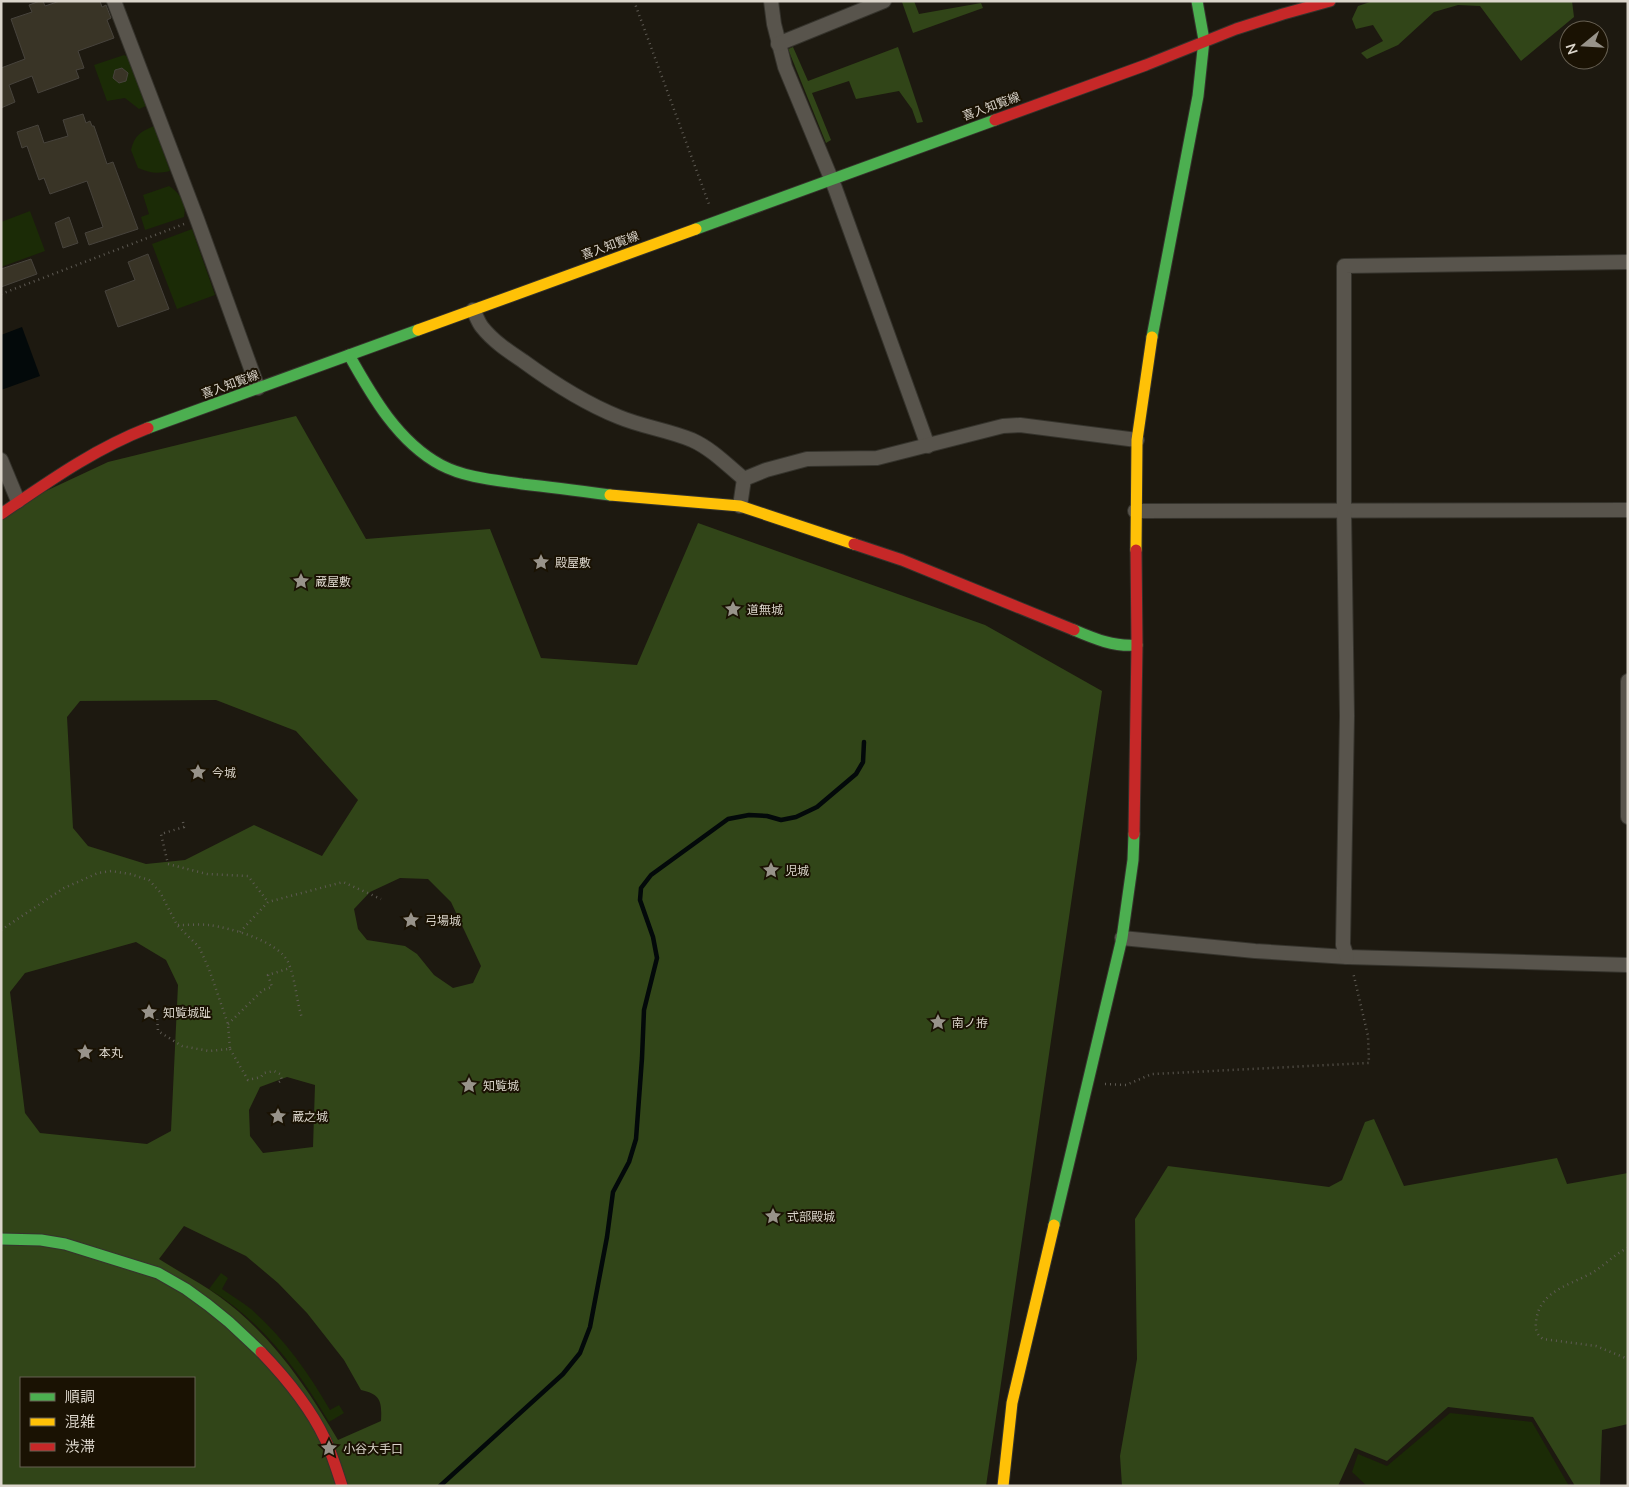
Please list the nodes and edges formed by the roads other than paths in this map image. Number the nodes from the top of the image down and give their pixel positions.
1 (114, 1) edge
2 (771, 1) edge
3 (884, 1) edge
4 (1197, 1) edge
5 (1330, 1) edge
6 (1204, 40) junction
7 (778, 44) junction
8 (831, 179) junction
9 (1628, 262) edge
10 (473, 310) junction
11 (349, 355) junction
12 (258, 388) junction
13 (1137, 440) junction
14 (928, 446) junction
15 (1, 460) edge
16 (744, 479) junction
17 (18, 501) junction
18 (740, 506) junction
19 (1628, 510) edge
20 (1135, 511) junction
21 (1344, 511) junction
22 (1, 514) edge
23 (1137, 646) junction
24 (1628, 680) edge
25 (1628, 817) edge
26 (1122, 938) junction
27 (1347, 957) junction
28 (1628, 965) edge
29 (1, 1239) edge
30 (342, 1486) edge
31 (1003, 1486) edge

1 - 12 street
2 - 7 street
3 - 7 street
4 - 6 street
5 - 6 street, 喜入知覧線
6 - 8 street, 喜入知覧線
6 - 13 street
7 - 8 street
8 - 10 street, 喜入知覧線
8 - 14 street
9 - 21 street
10 - 11 street, 喜入知覧線
10 - 16 street
11 - 12 street, 喜入知覧線
11 - 18 street
12 - 17 street, 喜入知覧線
13 - 14 street
13 - 20 street
14 - 16 street
15 - 17 street
16 - 18 street
17 - 22 street, 喜入知覧線
18 - 23 street
19 - 21 street
20 - 21 street
20 - 23 street
21 - 27 street
23 - 26 street
24 - 25 street
26 - 27 street
26 - 31 street
27 - 28 street
29 - 30 street

